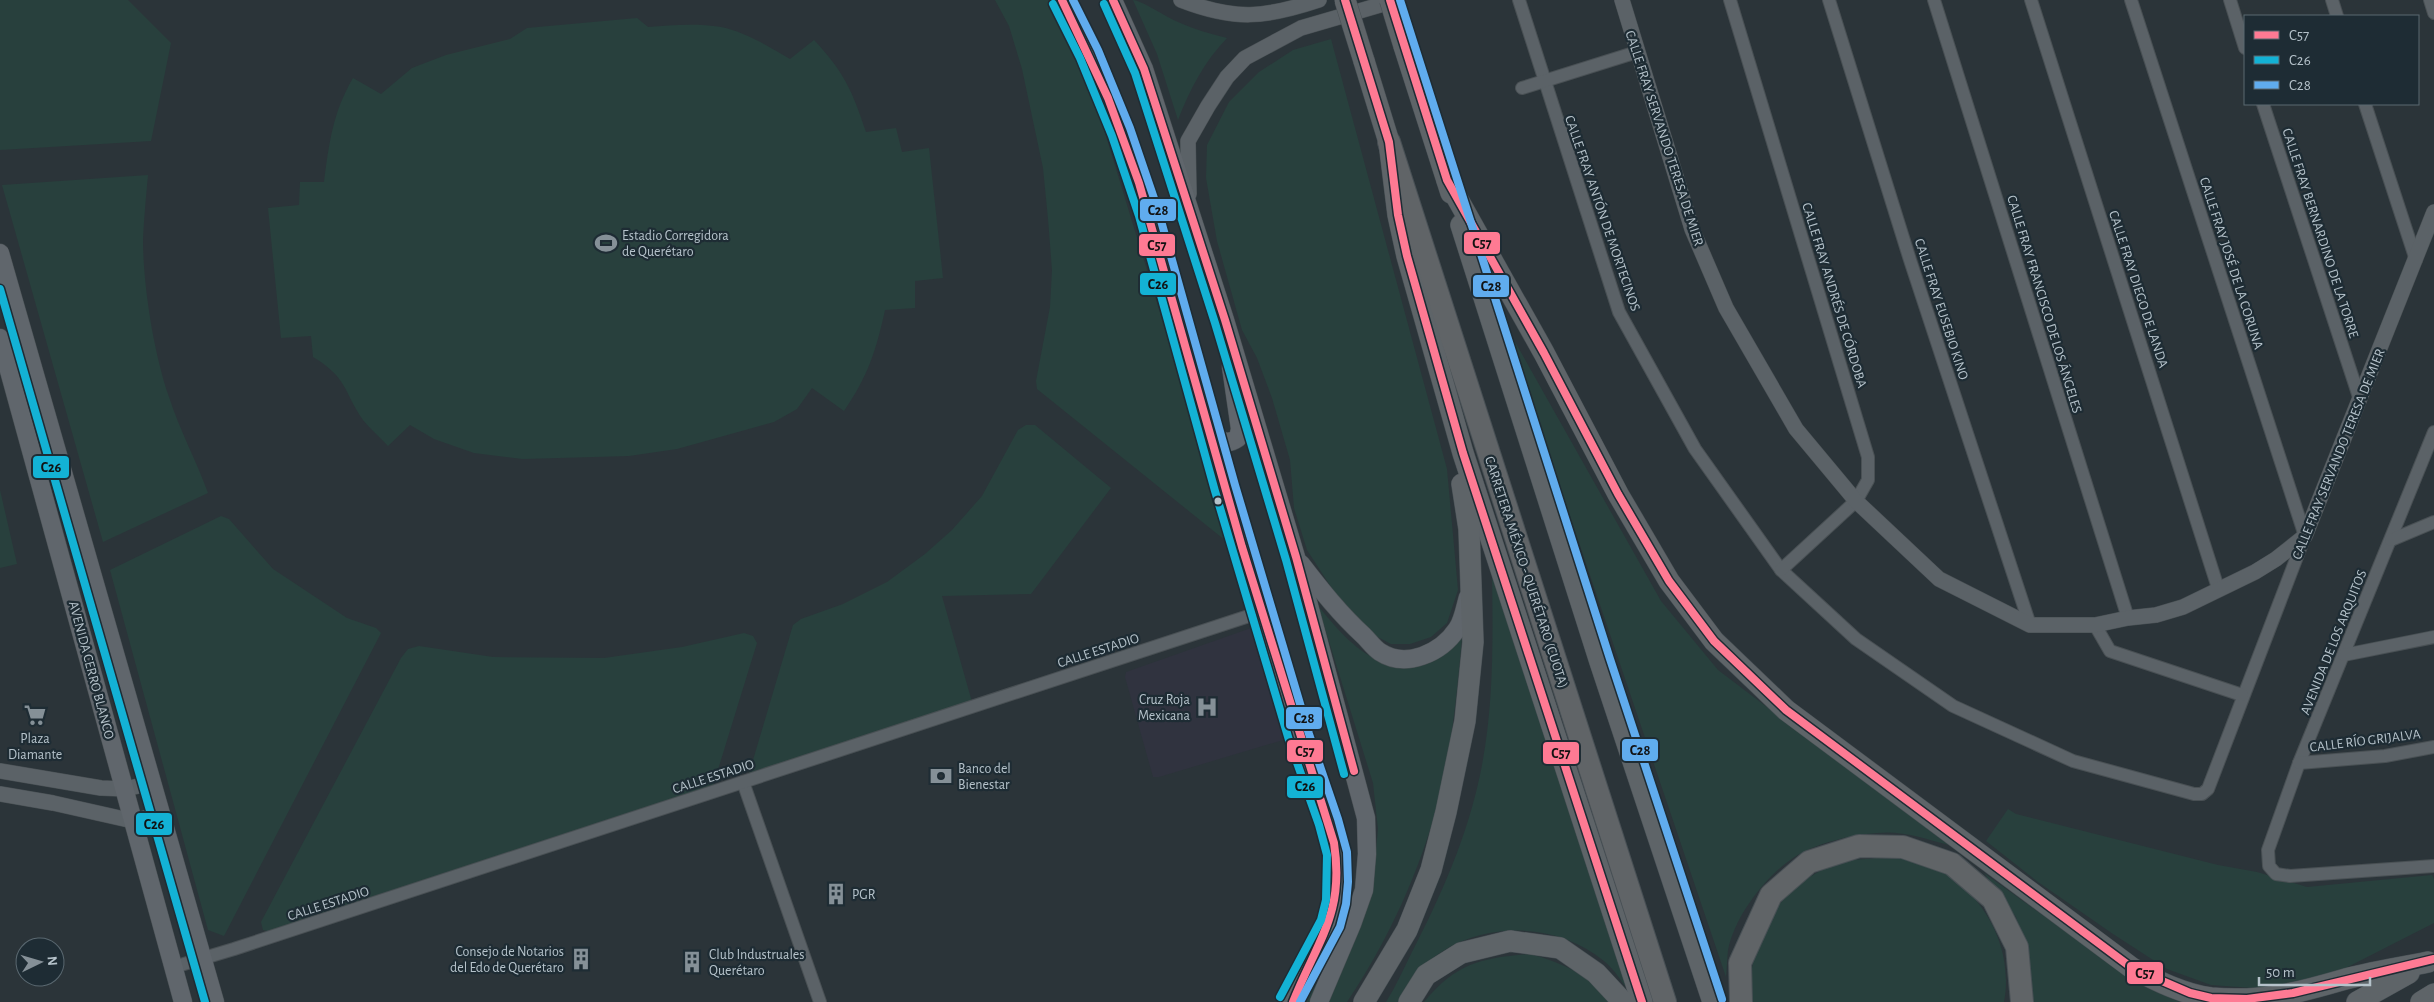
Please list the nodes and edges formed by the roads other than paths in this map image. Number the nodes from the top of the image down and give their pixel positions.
1 (1062, 0) edge
2 (1113, 0) edge
3 (1181, 0) edge
4 (1319, 0) edge
5 (1345, 0) edge
6 (1390, 0) edge
7 (1397, 0) edge
8 (1519, 0) edge
9 (1622, 0) edge
10 (1730, 0) edge
11 (1829, 0) edge
12 (1934, 0) edge
13 (2031, 0) edge
14 (2131, 0) edge
15 (2230, 0) edge
16 (2332, 0) edge
17 (2430, 0) edge
18 (2434, 13) edge
19 (2337, 15) edge
20 (2244, 45) edge
21 (1636, 52) junction
22 (1543, 80) junction
23 (1522, 88) dead end
24 (2264, 105) edge
25 (2365, 105) edge
26 (1389, 142) junction
27 (1447, 180) junction
28 (2434, 212) edge
29 (1192, 221) junction
30 (0, 253) edge
31 (2416, 260) junction
32 (1225, 320) junction
33 (0, 338) edge
34 (1200, 400) junction
35 (2360, 400) junction
36 (2434, 432) edge
37 (1462, 453) junction
38 (1856, 501) junction
39 (2434, 522) edge
40 (2305, 536) junction
41 (2391, 540) junction
42 (1296, 557) junction
43 (1781, 570) junction
44 (2218, 588) junction
45 (1470, 589) junction
46 (1261, 612) junction
47 (2128, 618) junction
48 (2030, 625) junction
49 (2095, 625) junction
50 (2434, 637) edge
51 (2344, 655) junction
52 (2242, 695) junction
53 (2434, 747) edge
54 (2299, 763) junction
55 (0, 771) edge
56 (743, 782) junction
57 (152, 783) junction
58 (125, 789) junction
59 (0, 794) edge
60 (2202, 794) joint
61 (161, 814) junction
62 (133, 821) junction
63 (2434, 866) edge
64 (203, 960) junction
65 (2431, 960) edge
66 (174, 967) junction
67 (1296, 993) edge
68 (2434, 994) edge
69 (183, 1002) edge
70 (215, 1002) edge
71 (820, 1002) edge
72 (1289, 1002) edge
73 (1319, 1002) edge
74 (1364, 1002) edge
75 (1409, 1002) edge
76 (1623, 1002) edge
77 (1642, 1002) edge
78 (1664, 1002) edge
79 (1713, 1002) edge
80 (1741, 1002) edge
81 (2022, 1002) edge
82 (2357, 1002) edge
83 (2421, 1002) edge

1 - 34 main road
2 - 29 main road
3 - 4 street
5 - 26 highway, CARRETERA MÉXICO - QUERÉTARO (CUOTA), bridge
6 - 27 highway, bridge
7 - 29 street
8 - 22 street, CALLE FRAY ANTÓN DE MORTECINOS
9 - 21 street, CALLE FRAY SERVANDO TERESA DE MIER
10 - 38 street, CALLE FRAY ANDRÉS DE CÓRDOBA
11 - 48 street, CALLE FRAY EUSEBIO KINO
12 - 47 street, CALLE FRAY FRANCISCO DE LOS ÁNGELES
13 - 44 street, CALLE FRAY DIEGO DE LANDA
14 - 40 street, CALLE FRAY JOSÉ DE LA CORUNA
15 - 20 street
16 - 19 street
17 - 18 street
21 - 22 street
21 - 38 street, CALLE FRAY SERVANDO TERESA DE MIER
22 - 23 street
22 - 43 street, CALLE FRAY ANTÓN DE MORTECINOS
24 - 35 street, CALLE FRAY BERNARDINO DE LA TORRE
25 - 31 street
26 - 37 highway, CARRETERA MÉXICO - QUERÉTARO (CUOTA)
26 - 78 highway, CARRETERA MÉXICO - QUERÉTARO (CUOTA)
27 - 65 highway
27 - 79 highway
28 - 31 street, CALLE FRAY SERVANDO TERESA DE MIER
29 - 32 main road
30 - 57 main road, AVENIDA CERRO BLANCO
31 - 35 street, CALLE FRAY SERVANDO TERESA DE MIER
32 - 34 main road
32 - 42 main road
33 - 58 main road, AVENIDA CERRO BLANCO
34 - 46 main road
35 - 40 street, CALLE FRAY SERVANDO TERESA DE MIER
36 - 41 street, AVENIDA DE LOS ARQUITOS
37 - 45 highway
37 - 77 highway, CARRETERA MÉXICO - QUERÉTARO (CUOTA)
38 - 43 street, CALLE FRAY ANDRÉS DE CÓRDOBA
38 - 48 street, CALLE FRAY SERVANDO TERESA DE MIER
39 - 41 street
40 - 44 street, CALLE FRAY SERVANDO TERESA DE MIER
40 - 52 street, CALLE FRAY SERVANDO TERESA DE MIER
41 - 51 street, AVENIDA DE LOS ARQUITOS
42 - 45 main road
42 - 73 main road
43 - 60 street, CALLE FRAY ANTÓN DE MORTECINOS
44 - 47 street, CALLE FRAY SERVANDO TERESA DE MIER
45 - 74 highway
46 - 56 street, CALLE ESTADIO
46 - 67 main road
47 - 49 street, CALLE FRAY SERVANDO TERESA DE MIER
48 - 49 street, CALLE FRAY SERVANDO TERESA DE MIER
49 - 52 street
50 - 51 street
51 - 54 street, AVENIDA DE LOS ARQUITOS
52 - 60 street, CALLE FRAY SERVANDO TERESA DE MIER
53 - 54 street, CALLE RÍO GRIJALVA
54 - 63 street, AVENIDA DE LOS ARQUITOS
55 - 58 street
56 - 64 street, CALLE ESTADIO
56 - 71 street
57 - 58 street
57 - 61 main road, AVENIDA CERRO BLANCO
58 - 62 main road, AVENIDA CERRO BLANCO
59 - 62 street
61 - 62 street
61 - 64 main road, AVENIDA CERRO BLANCO
62 - 66 main road, AVENIDA CERRO BLANCO
64 - 66 street, CALLE ESTADIO
64 - 70 main road, AVENIDA CERRO BLANCO
65 - 82 highway
66 - 69 main road, AVENIDA CERRO BLANCO
67 - 72 highway
68 - 83 highway
75 - 76 highway
80 - 81 highway

